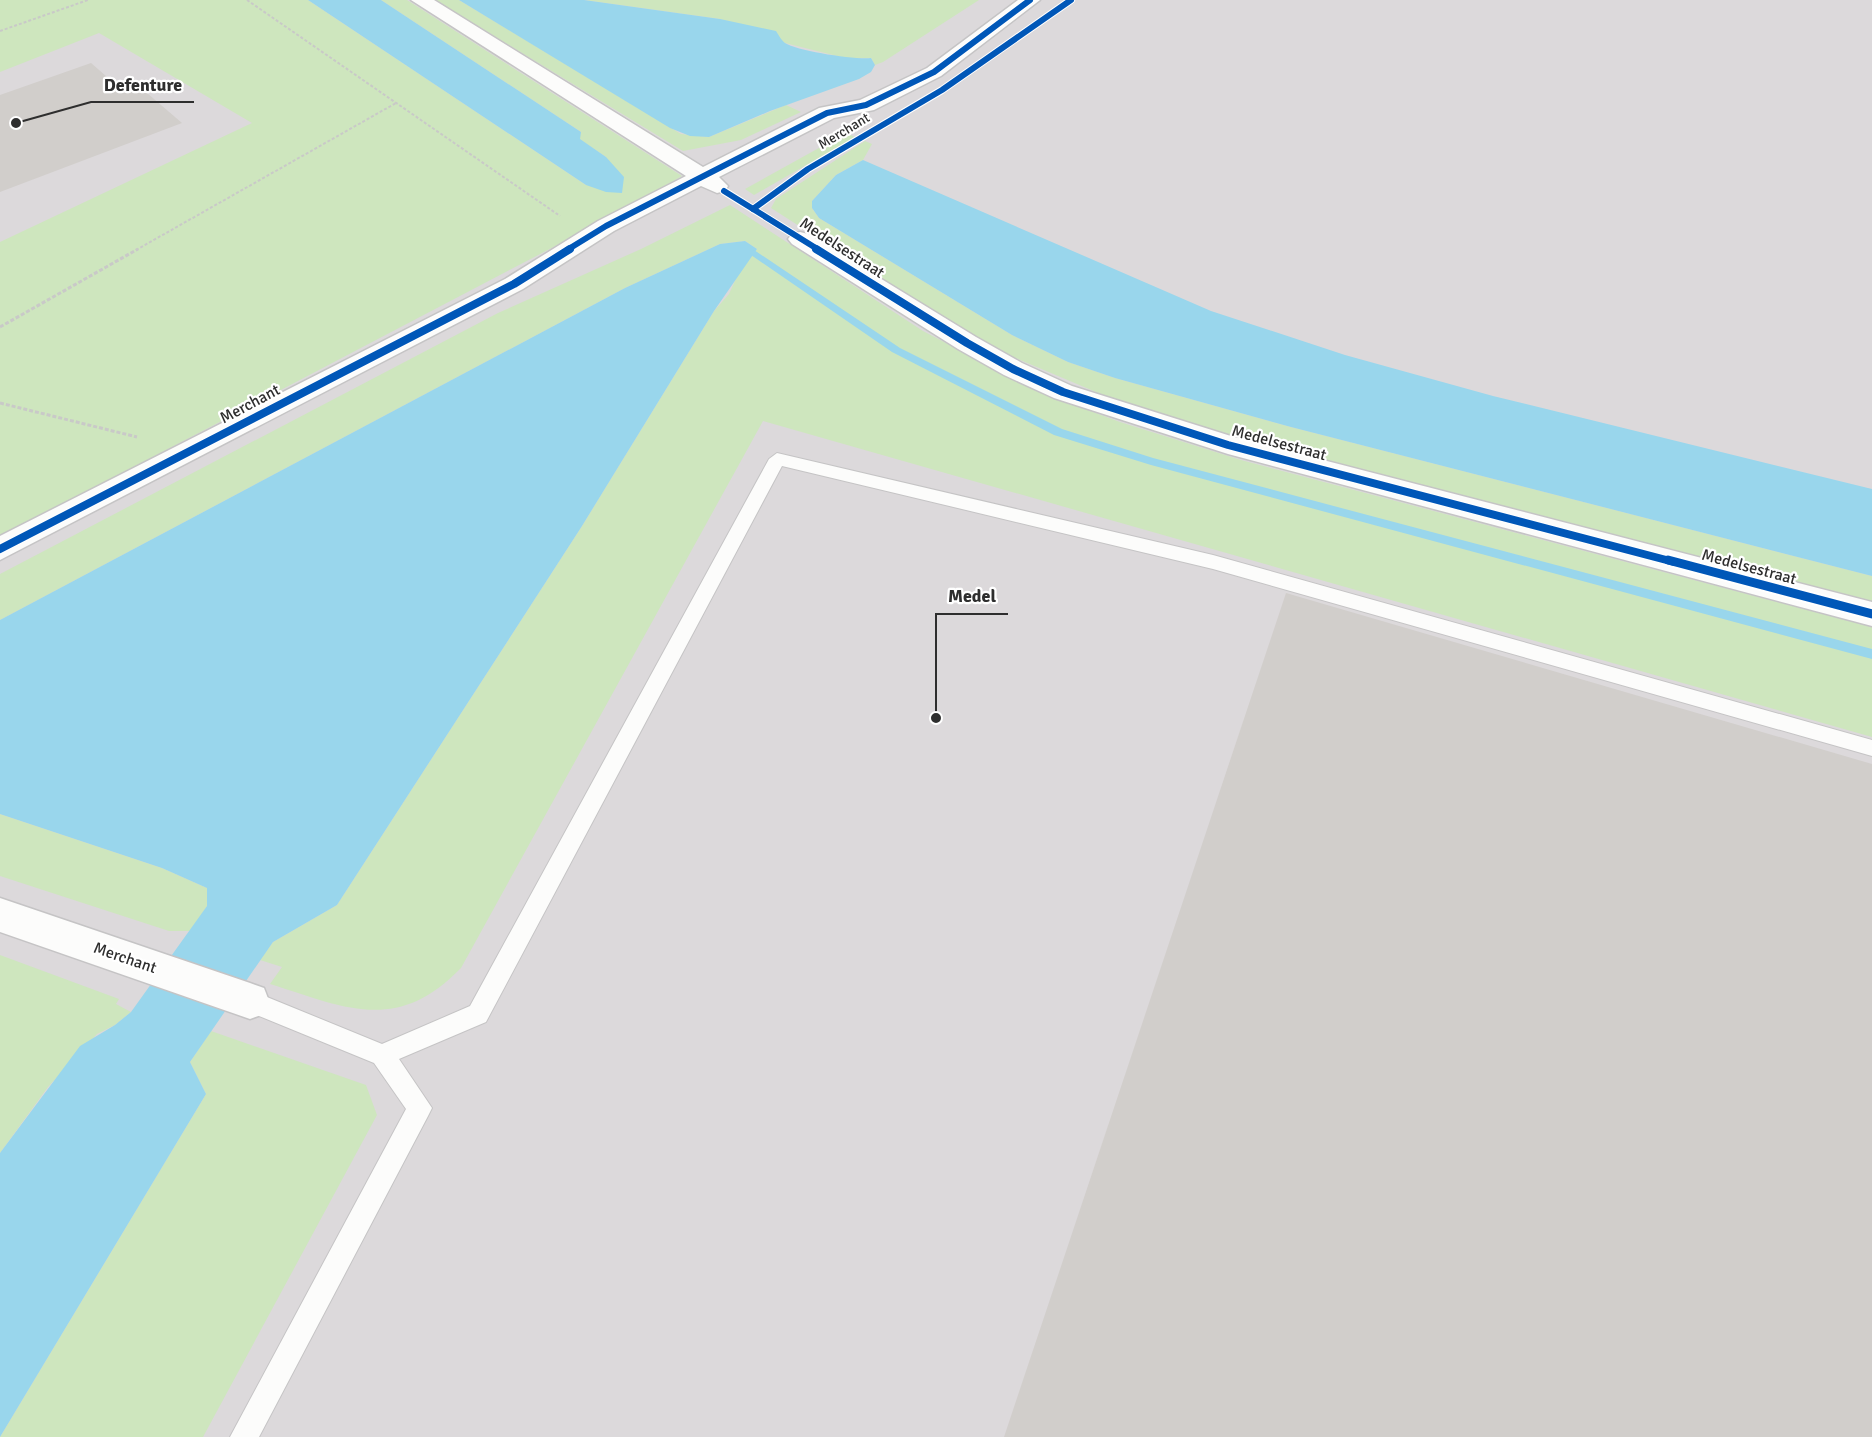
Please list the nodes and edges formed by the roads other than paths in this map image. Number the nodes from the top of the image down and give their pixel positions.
1 (421, 0) edge
2 (1030, 0) edge
3 (866, 105) junction
4 (777, 163) dead end
5 (703, 177) junction
6 (745, 180) dead end
7 (724, 191) junction
8 (800, 239) dead end
9 (513, 284) junction
10 (0, 549) edge
11 (1872, 614) edge
12 (1872, 747) edge
13 (0, 915) edge
14 (250, 1001) joint
15 (382, 1055) junction
16 (244, 1437) edge

1 - 5 street
2 - 3 street, Merchant
3 - 4 street, Merchant
3 - 5 street, Merchant
5 - 7 street
5 - 9 street, Merchant
6 - 7 street
7 - 9 street
8 - 11 street, Medelsestraat
9 - 10 street, Merchant
12 - 15 lane
13 - 14 street, Merchant
14 - 15 lane
15 - 16 lane

